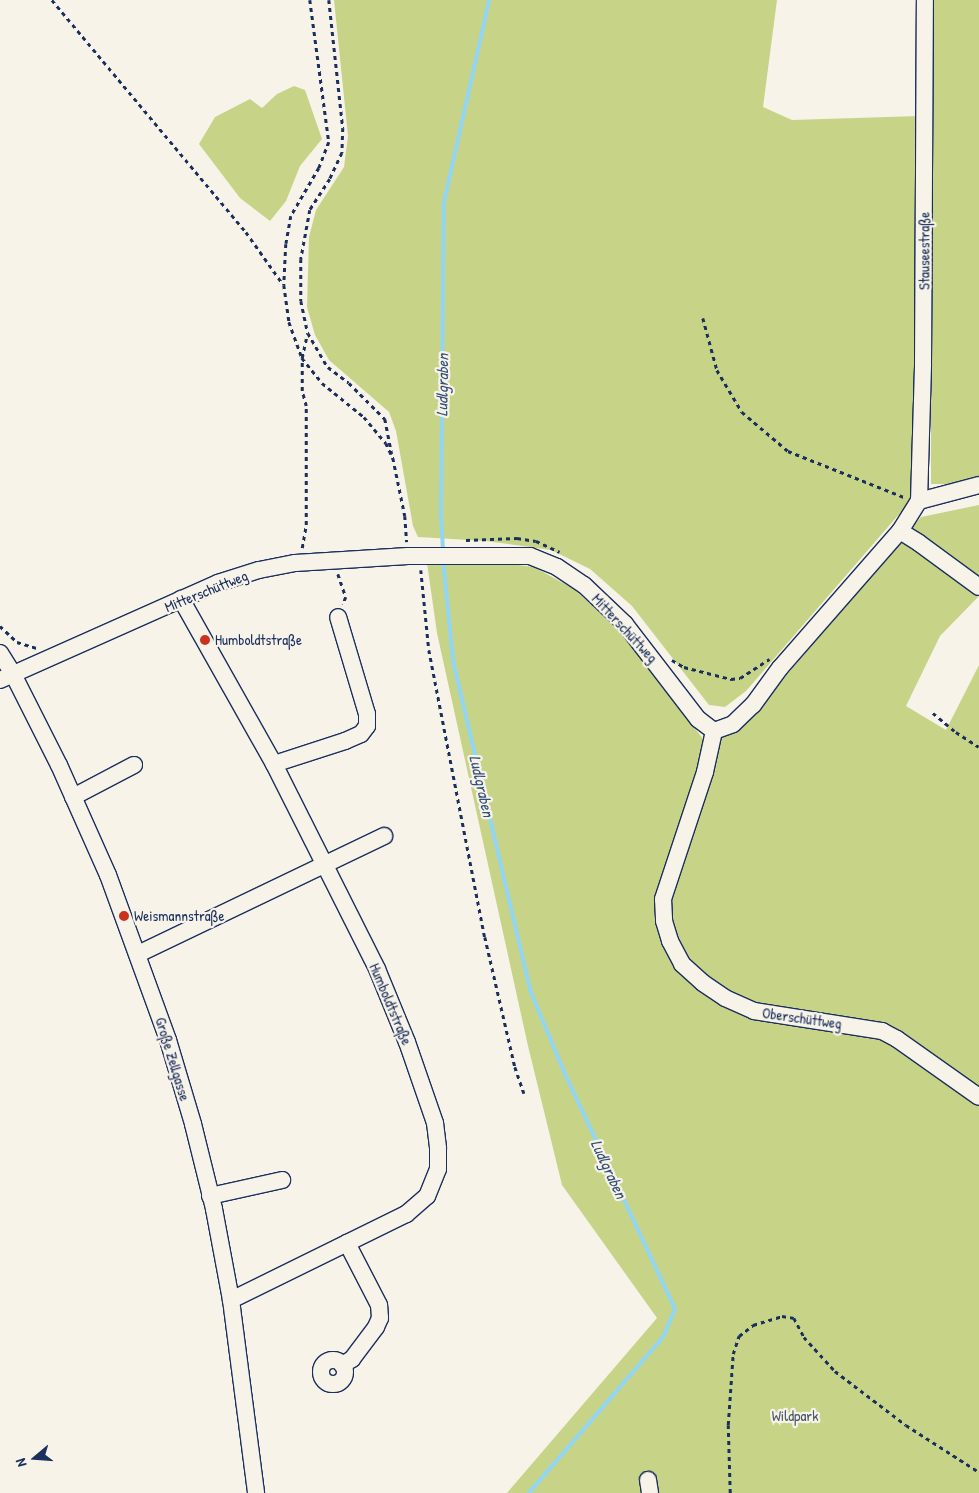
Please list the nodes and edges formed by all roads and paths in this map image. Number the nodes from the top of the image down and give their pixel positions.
1 (52, 0) edge
2 (310, 0) edge
3 (329, 0) edge
4 (925, 0) edge
5 (284, 285) junction
6 (703, 318) dead end
7 (308, 334) junction
8 (302, 358) junction
9 (393, 458) junction
10 (979, 485) edge
11 (919, 501) junction
12 (900, 531) junction
13 (462, 548) junction
14 (302, 549) dead end
15 (565, 555) dead end
16 (418, 556) junction
17 (333, 561) junction
18 (979, 587) edge
19 (181, 599) junction
20 (338, 617) joint
21 (0, 626) edge
22 (41, 649) dead end
23 (0, 653) edge
24 (774, 658) dead end
25 (672, 665) dead end
26 (7, 677) edge
27 (933, 713) dead end
28 (714, 731) junction
29 (979, 747) edge
30 (274, 764) junction
31 (134, 765) dead end
32 (73, 797) junction
33 (384, 836) dead end
34 (325, 863) junction
35 (138, 954) junction
36 (524, 1093) dead end
37 (979, 1098) edge
38 (282, 1180) dead end
39 (210, 1196) junction
40 (347, 1242) junction
41 (231, 1300) junction
42 (342, 1365) dead end
43 (979, 1472) edge
44 (256, 1493) edge
45 (730, 1493) edge

1 - 5 path
2 - 5 path
3 - 7 path
4 - 11 street, Stauseestraße
5 - 8 path
6 - 11 path
7 - 8 path
7 - 9 path
8 - 9 path
8 - 14 path
9 - 16 path
10 - 11 street
11 - 12 street
12 - 18 street
12 - 28 street
13 - 15 path
13 - 16 street, Mitterschüttweg
13 - 28 street, Mitterschüttweg
16 - 17 street, Mitterschüttweg
16 - 36 path
17 - 19 street, Mitterschüttweg
17 - 20 path
19 - 26 street, Mitterschüttweg
19 - 30 street, Humboldtstraße
20 - 30 street
21 - 22 path
23 - 26 street, Große Zellgasse
24 - 25 path
26 - 32 street, Große Zellgasse
27 - 29 path
28 - 37 street, Oberschüttweg
30 - 34 street, Humboldtstraße
31 - 32 street
32 - 35 street, Große Zellgasse
33 - 34 street
34 - 35 street
34 - 40 street, Humboldtstraße
35 - 39 street, Große Zellgasse
38 - 39 street
39 - 41 street, Große Zellgasse
40 - 41 street, Humboldtstraße
40 - 42 street
41 - 44 street, Große Zellgasse
43 - 45 path

